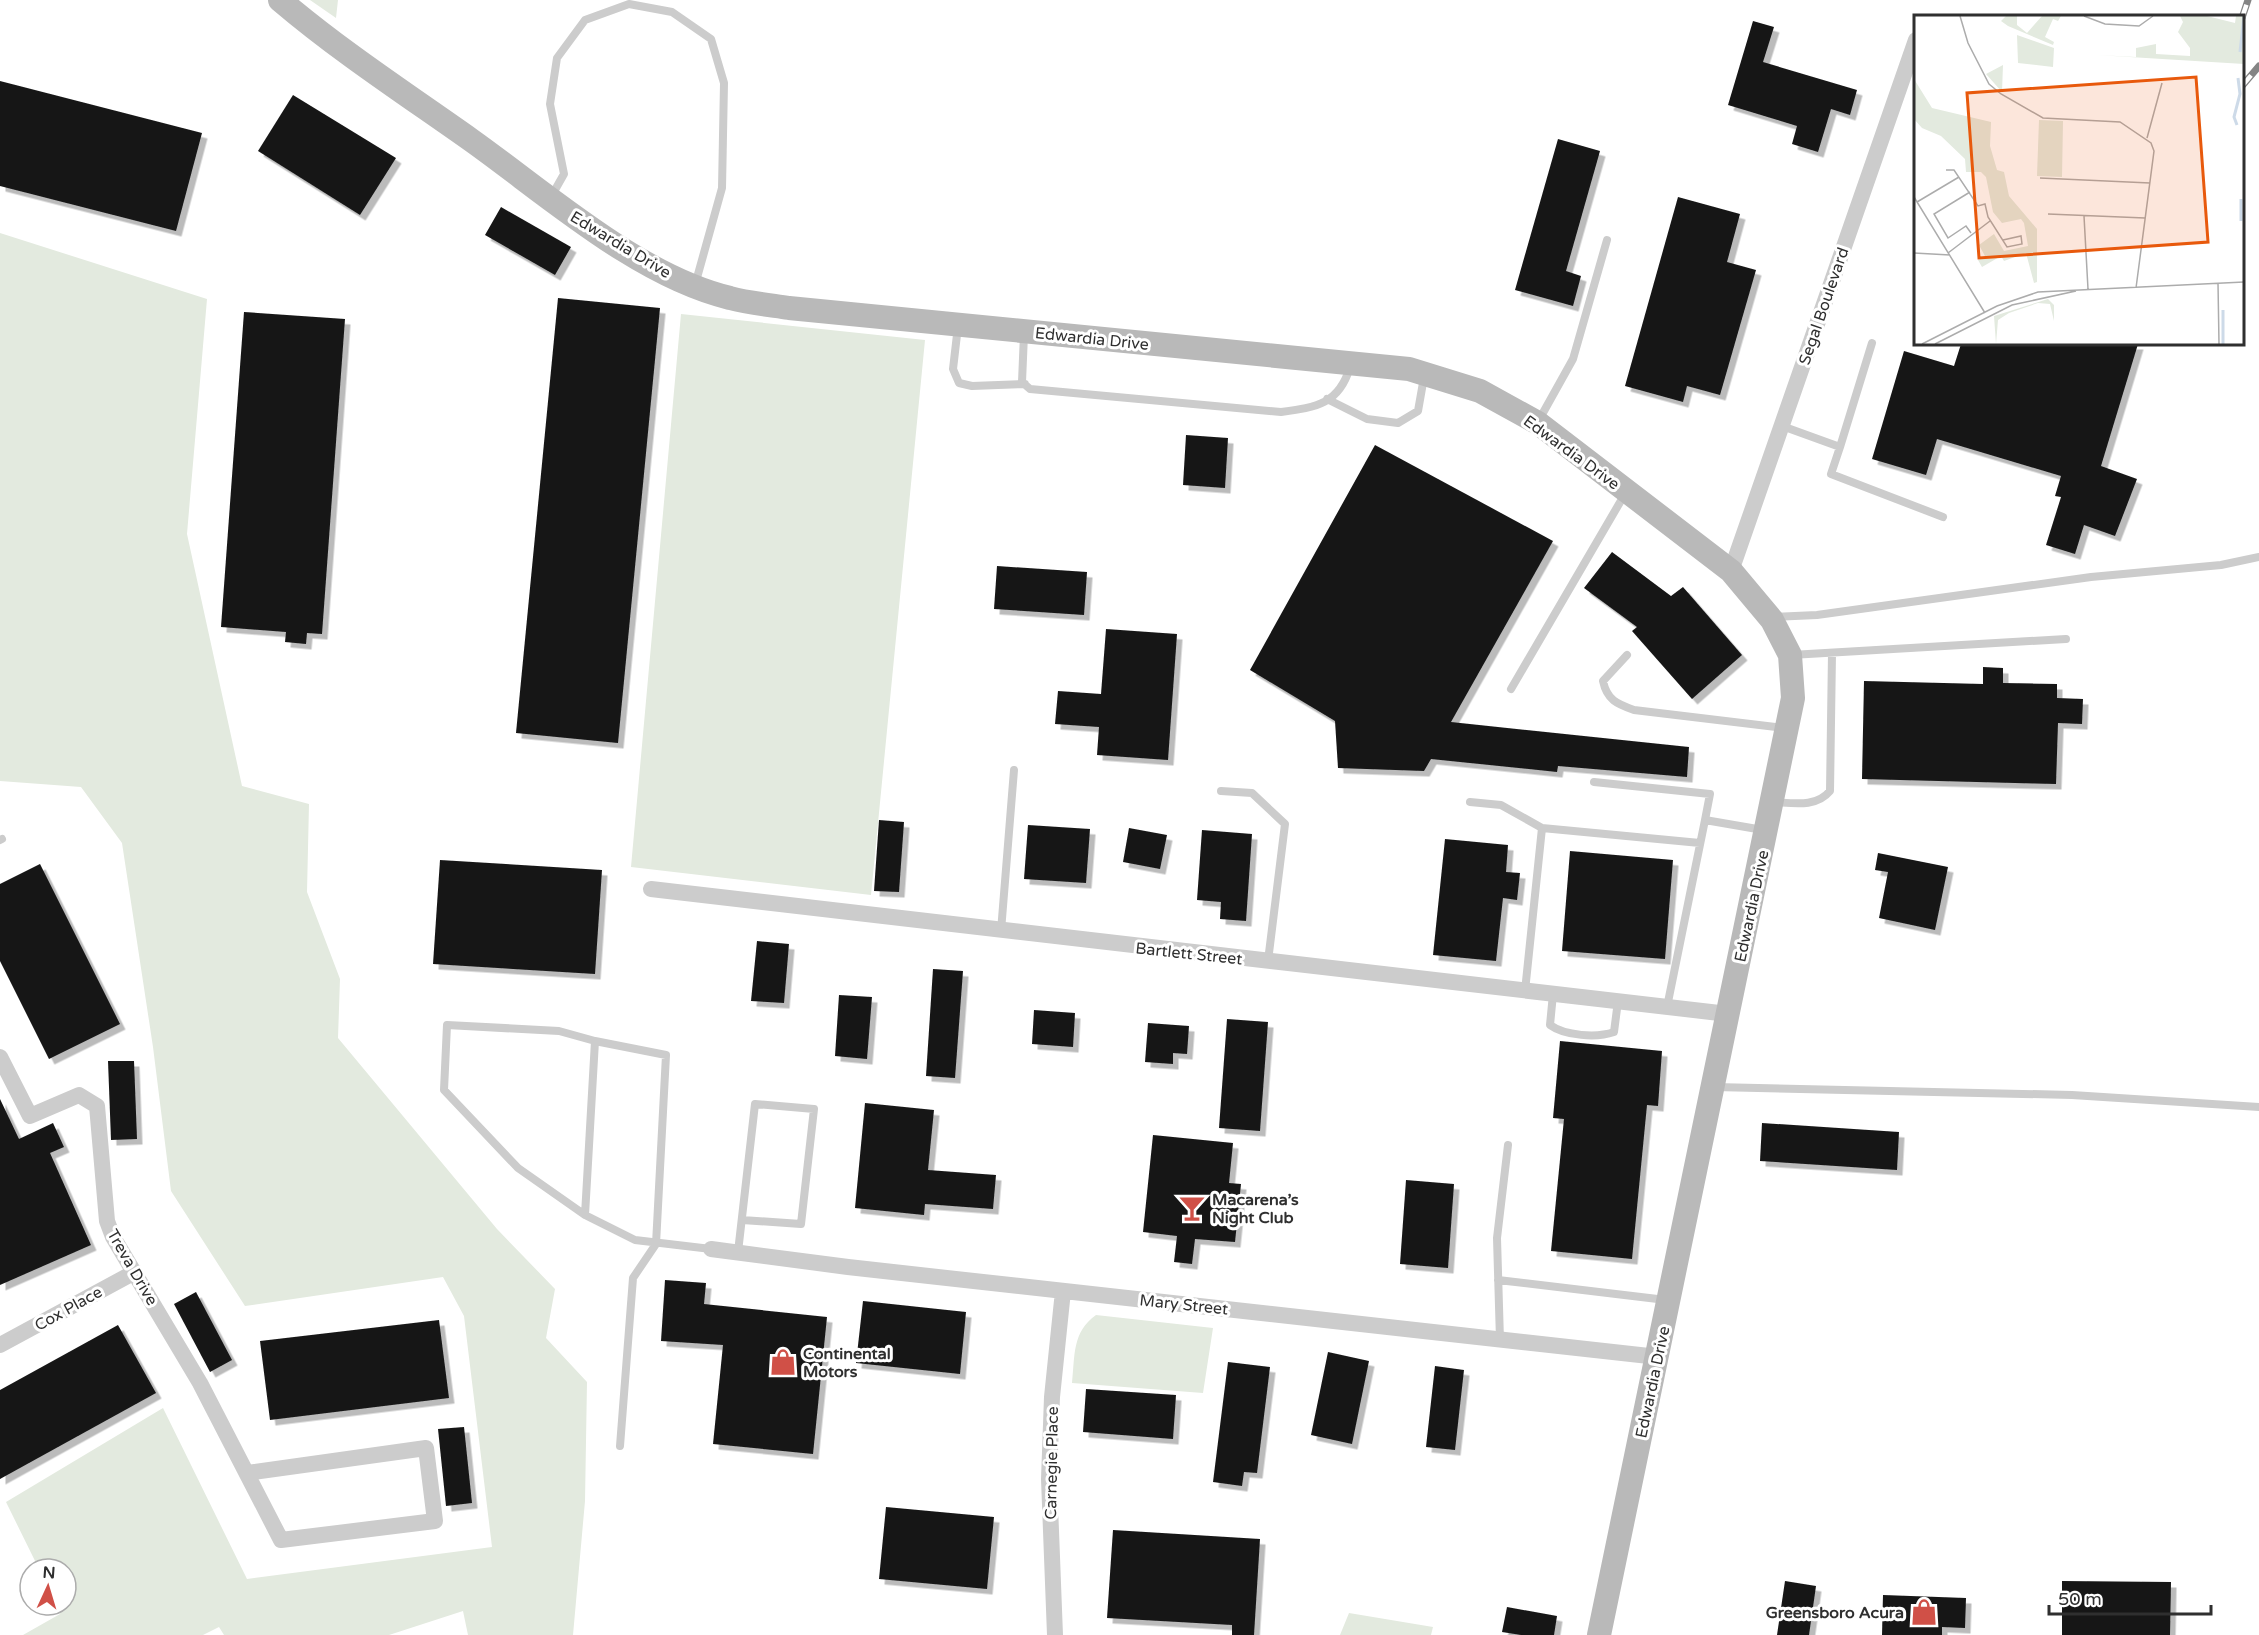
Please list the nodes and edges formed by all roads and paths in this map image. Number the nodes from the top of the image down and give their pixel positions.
1 (280, 0) edge
2 (1914, 46) edge
3 (550, 199) junction
4 (1607, 240) dead end
5 (695, 285) junction
6 (958, 325) junction
7 (1024, 331) junction
8 (1872, 343) dead end
9 (1351, 363) junction
10 (1424, 374) junction
11 (1025, 384) junction
12 (1327, 399) junction
13 (1538, 423) junction
14 (1782, 426) junction
15 (1840, 447) junction
16 (1626, 492) junction
17 (1943, 517) dead end
18 (2259, 557) edge
19 (1731, 571) junction
20 (1770, 617) junction
21 (2066, 639) dead end
22 (1832, 653) junction
23 (1627, 655) dead end
24 (1790, 655) junction
25 (1511, 689) dead end
26 (1787, 728) junction
27 (1014, 770) dead end
28 (1594, 782) dead end
29 (1221, 791) dead end
30 (1470, 802) dead end
31 (1772, 802) junction
32 (1705, 820) junction
33 (1542, 828) junction
34 (1766, 830) junction
35 (1700, 843) junction
36 (651, 889) dead end
37 (1001, 931) junction
38 (1268, 962) junction
39 (1525, 991) junction
40 (1553, 994) junction
41 (1618, 1001) junction
42 (1667, 1007) junction
43 (1728, 1014) junction
44 (595, 1041) junction
45 (0, 1057) edge
46 (1713, 1088) junction
47 (2259, 1107) edge
48 (1508, 1145) dead end
49 (585, 1215) junction
50 (742, 1220) junction
51 (656, 1244) junction
52 (711, 1249) joint
53 (738, 1252) junction
54 (135, 1272) junction
55 (1498, 1280) junction
56 (1063, 1291) junction
57 (1670, 1300) junction
58 (1500, 1340) junction
59 (0, 1345) edge
60 (1658, 1357) junction
61 (620, 1446) dead end
62 (247, 1473) junction
63 (1055, 1635) edge
64 (1599, 1635) edge

1 - 3 main road, Edwardia Drive
2 - 14 street, Segal Boulevard
3 - 5 main road, Edwardia Drive
3 - 5 lane
4 - 13 lane
5 - 6 main road, Edwardia Drive
6 - 7 main road, Edwardia Drive
6 - 11 lane
7 - 9 main road, Edwardia Drive
7 - 11 lane
8 - 15 lane
9 - 10 main road, Edwardia Drive
9 - 12 lane
10 - 12 lane
10 - 13 main road, Edwardia Drive
11 - 12 lane
13 - 16 main road, Edwardia Drive
14 - 15 lane
14 - 19 street, Segal Boulevard
15 - 17 lane
16 - 19 main road, Edwardia Drive
16 - 25 lane
18 - 20 lane
19 - 20 main road, Edwardia Drive
20 - 24 main road, Edwardia Drive
21 - 22 lane
22 - 24 lane
22 - 31 lane
23 - 26 lane
24 - 26 main road, Edwardia Drive
26 - 31 main road, Edwardia Drive
27 - 37 lane
28 - 32 lane
29 - 38 lane
30 - 33 lane
31 - 34 main road, Edwardia Drive
32 - 34 lane
32 - 35 lane
33 - 35 lane
33 - 39 lane
34 - 43 main road, Edwardia Drive
35 - 42 lane
36 - 37 street, Bartlett Street
37 - 38 street, Bartlett Street
38 - 39 street, Bartlett Street
39 - 40 street, Bartlett Street
40 - 41 street, Bartlett Street
40 - 41 lane
41 - 42 street, Bartlett Street
42 - 43 street, Bartlett Street
43 - 46 main road, Edwardia Drive
44 - 49 lane
44 - 49 lane
44 - 51 lane
45 - 54 street, Treva Drive
46 - 47 lane
46 - 57 main road, Edwardia Drive
48 - 55 lane
49 - 51 lane
50 - 50 lane
50 - 53 lane
51 - 52 lane
51 - 61 lane
52 - 53 street, Mary Street
53 - 56 street, Mary Street
54 - 59 street, Cox Place
54 - 62 street, Treva Drive
55 - 57 lane
55 - 58 lane
56 - 58 street, Mary Street
56 - 63 street, Carnegie Place
57 - 60 main road, Edwardia Drive
58 - 60 street, Mary Street
60 - 64 main road, Edwardia Drive
62 - 62 street, Treva Drive

